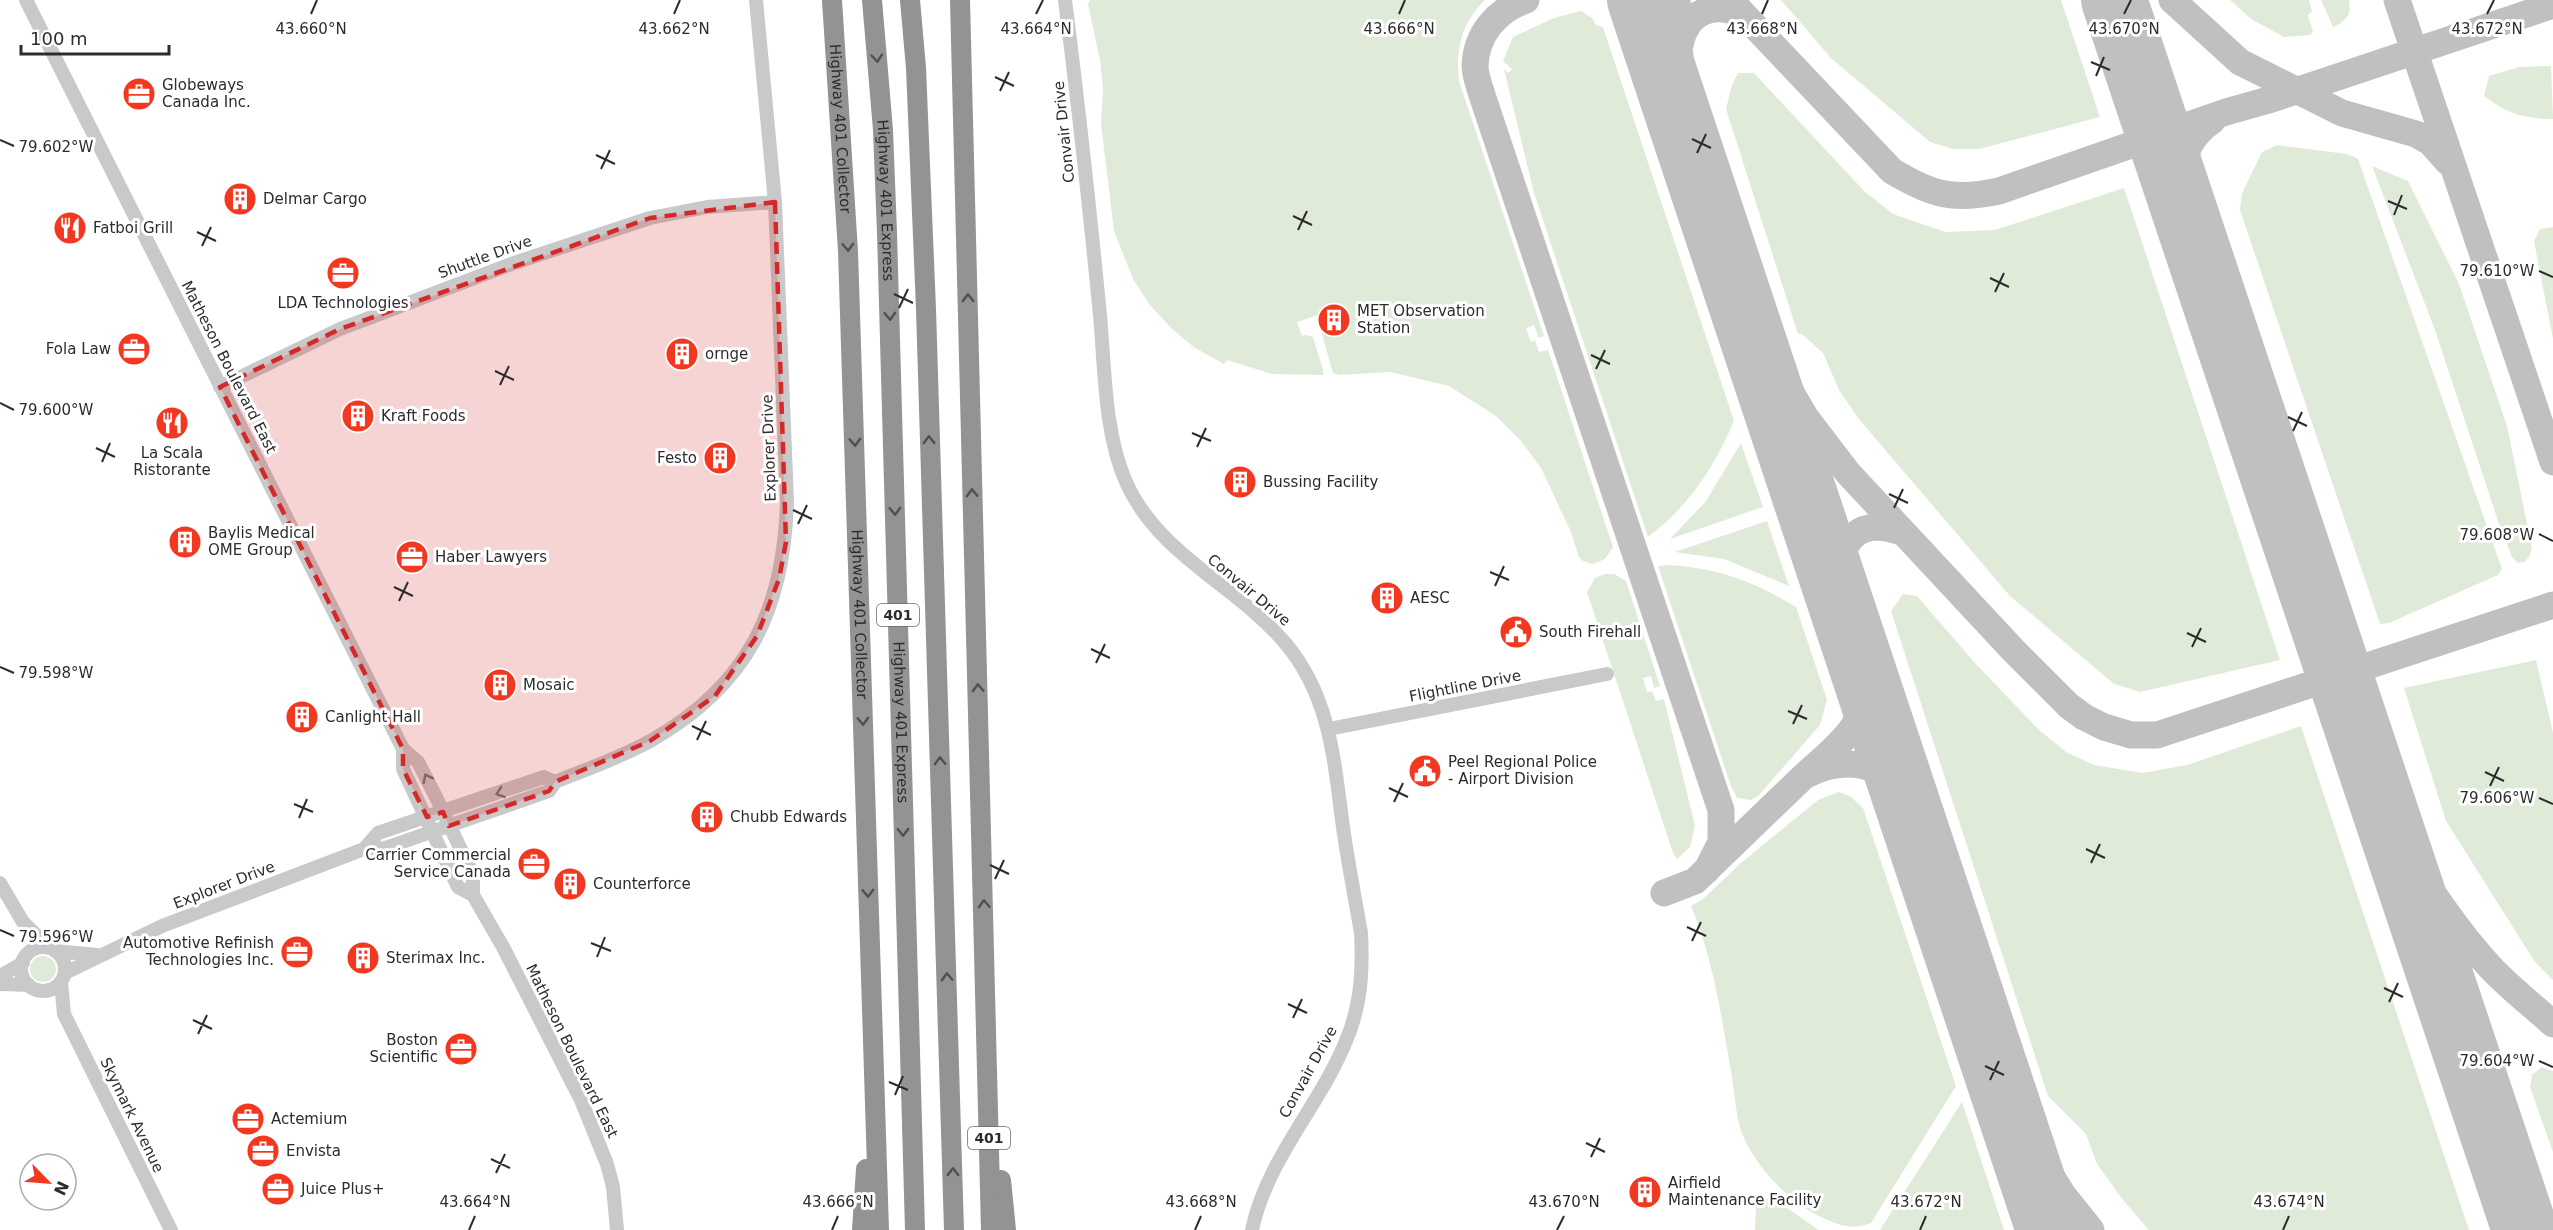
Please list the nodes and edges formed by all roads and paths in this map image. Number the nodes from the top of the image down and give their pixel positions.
1 (26, 0) edge
2 (756, 0) edge
3 (832, 0) edge
4 (872, 0) edge
5 (910, 0) edge
6 (960, 0) edge
7 (1065, 0) edge
8 (775, 202) junction
9 (220, 387) junction
10 (1607, 674) dead end
11 (1329, 729) junction
12 (403, 749) junction
13 (555, 782) junction
14 (443, 812) junction
15 (427, 817) junction
16 (449, 826) junction
17 (433, 833) junction
18 (364, 849) junction
19 (0, 883) edge
20 (473, 895) junction
21 (23, 922) junction
22 (52, 949) junction
23 (97, 956) junction
24 (25, 958) junction
25 (0, 976) edge
26 (63, 977) junction
27 (0, 984) edge
28 (34, 987) junction
29 (64, 1014) junction
30 (987, 1046) junction
31 (873, 1073) junction
32 (171, 1230) edge
33 (616, 1230) edge
34 (862, 1230) edge
35 (879, 1230) edge
36 (915, 1230) edge
37 (954, 1230) edge
38 (991, 1230) edge
39 (1006, 1230) edge
40 (1252, 1230) edge

1 - 9 street, Matheson Boulevard East
2 - 8 street, Explorer Drive
3 -> 31 highway, Highway 401 Collector / 401
4 -> 36 highway, Highway 401 Express / 401
37 -> 5 highway, 401
30 -> 6 highway, 401
7 - 11 street, Convair Drive
8 - 9 street, Shuttle Drive
8 - 13 street, Explorer Drive
9 - 12 street, Matheson Boulevard East
10 - 11 street, Flightline Drive
11 - 40 street, Convair Drive
14 -> 12 street, Matheson Boulevard East
12 - 15 street, Matheson Boulevard East
13 -> 14 street, Explorer Drive
13 - 16 street, Explorer Drive
14 - 15 street, Explorer Drive
14 - 16 street, Matheson Boulevard East
15 - 17 street, Matheson Boulevard East
15 - 18 street, Explorer Drive
16 - 17 street, Explorer Drive
16 - 20 street, Matheson Boulevard East
17 - 18 street, Explorer Drive
17 - 20 street, Matheson Boulevard East
18 - 23 street, Explorer Drive
19 - 21 street
20 - 33 street, Matheson Boulevard East
21 - 22 street
21 - 24 street
22 - 23 street
22 - 24 street
22 - 26 street
23 - 26 street, Explorer Drive
24 - 25 street
24 - 28 street
26 - 28 street
26 - 29 street, Skymark Avenue
27 - 28 street
28 - 29 street, Skymark Avenue
29 - 32 street, Skymark Avenue
30 - 38 highway, 401
30 - 39 highway
31 - 34 highway
31 - 35 highway, Highway 401 Collector / 401

